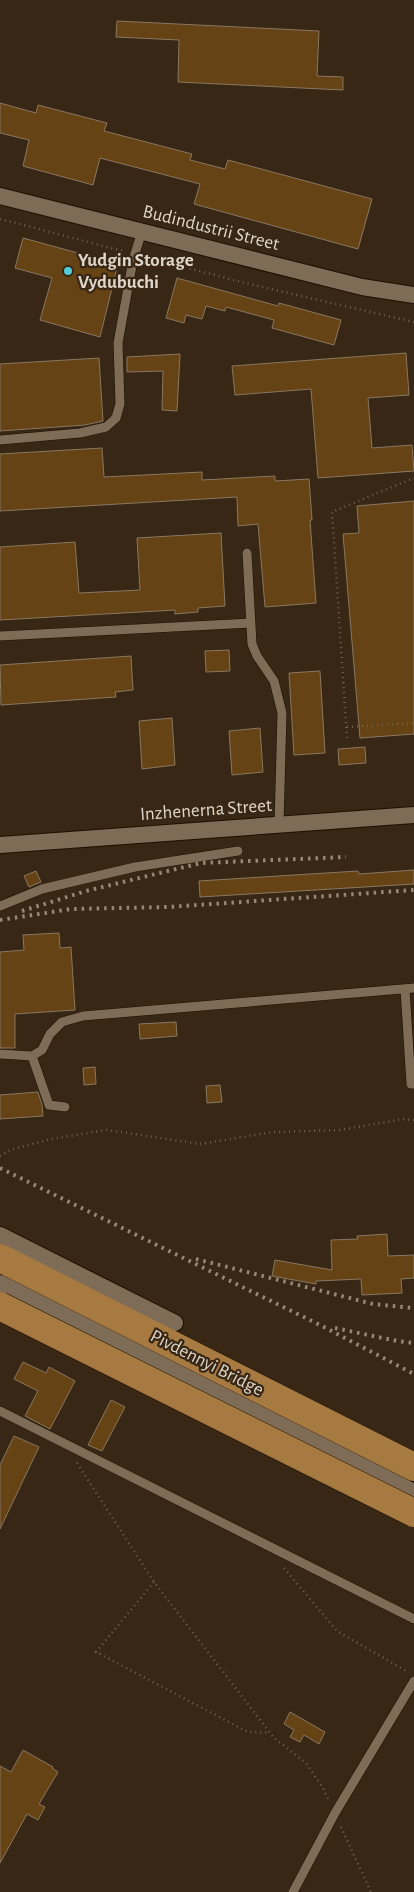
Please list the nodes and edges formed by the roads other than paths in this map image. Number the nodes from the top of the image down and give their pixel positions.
1 (0, 196) edge
2 (142, 232) junction
3 (414, 295) edge
4 (0, 440) edge
5 (247, 552) dead end
6 (251, 623) junction
7 (0, 636) edge
8 (414, 815) edge
9 (279, 824) junction
10 (0, 845) edge
11 (238, 852) dead end
12 (0, 906) edge
13 (410, 988) edge
14 (0, 1054) edge
15 (32, 1056) junction
16 (414, 1084) edge
17 (65, 1107) dead end
18 (0, 1235) edge
19 (0, 1258) edge
20 (0, 1283) edge
21 (7, 1304) edge
22 (176, 1323) dead end
23 (0, 1412) edge
24 (414, 1467) edge
25 (414, 1492) edge
26 (414, 1513) edge
27 (414, 1619) edge
28 (414, 1681) edge
29 (293, 1892) edge

1 - 2 street, Budindustrii Street
2 - 3 street, Budindustrii Street
2 - 4 lane
5 - 6 lane
6 - 7 lane
6 - 9 lane
8 - 9 street, Inzhenerna Street
9 - 10 street, Inzhenerna Street
11 - 12 lane
13 - 15 lane
13 - 16 lane
14 - 15 lane
15 - 17 lane
18 - 22 street
19 - 24 highway, Pivdennyi Bridge
20 - 21 street
21 - 25 street
21 - 26 highway, bridge
23 - 27 lane
28 - 29 lane

